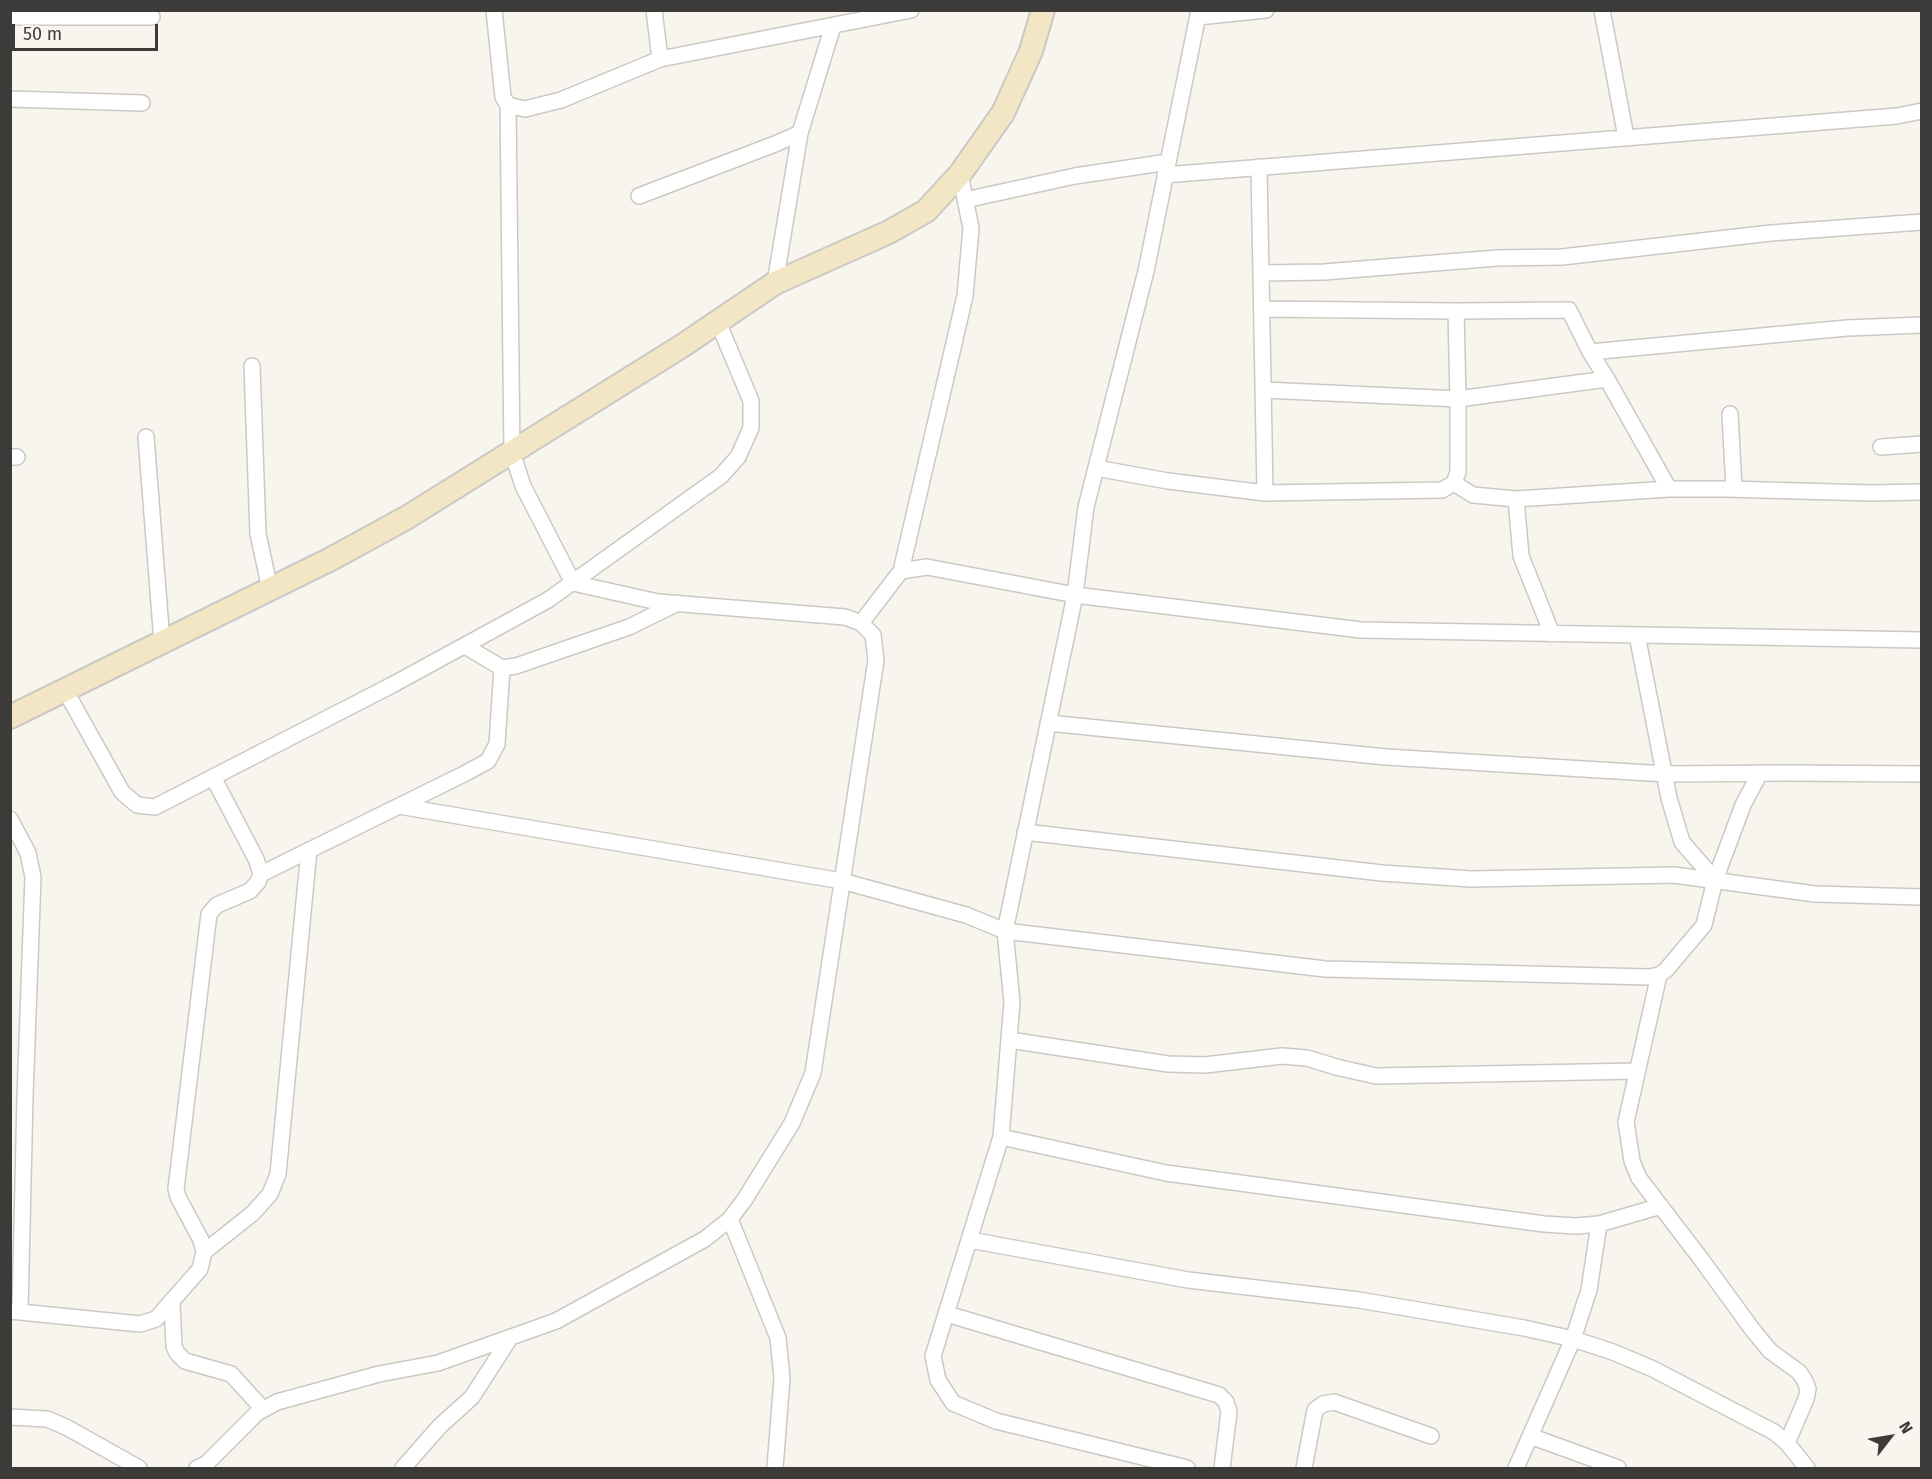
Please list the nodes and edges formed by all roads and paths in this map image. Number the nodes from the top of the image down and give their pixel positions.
1 (494, 10) edge
2 (654, 10) edge
3 (911, 10) edge
4 (1043, 10) edge
5 (1266, 10) edge
6 (1602, 10) edge
7 (1198, 14) edge
8 (10, 17) edge
9 (152, 17) dead end
10 (833, 26) junction
11 (660, 59) junction
12 (10, 99) edge
13 (142, 103) dead end
14 (508, 105) junction
15 (1922, 111) edge
16 (800, 133) junction
17 (1626, 137) junction
18 (1259, 167) junction
19 (1167, 169) junction
20 (960, 174) junction
21 (639, 195) dead end
22 (965, 200) junction
23 (1922, 222) edge
24 (1262, 273) junction
25 (775, 283) junction
26 (1262, 309) junction
27 (1456, 311) junction
28 (718, 322) junction
29 (1922, 325) edge
30 (1590, 352) junction
31 (252, 366) dead end
32 (1606, 379) junction
33 (1264, 390) junction
34 (1458, 399) junction
35 (1730, 414) dead end
36 (146, 437) dead end
37 (1922, 444) edge
38 (1881, 447) dead end
39 (512, 452) junction
40 (1096, 468) junction
41 (1454, 483) junction
42 (1669, 489) junction
43 (1734, 489) junction
44 (1922, 492) edge
45 (1265, 493) junction
46 (1516, 499) junction
47 (901, 571) junction
48 (573, 583) junction
49 (270, 589) junction
50 (1075, 595) junction
51 (678, 603) junction
52 (861, 623) junction
53 (1552, 634) junction
54 (1637, 635) junction
55 (1922, 640) edge
56 (162, 642) junction
57 (465, 646) junction
58 (502, 668) junction
59 (65, 690) junction
60 (10, 717) edge
61 (1048, 723) junction
62 (1760, 773) junction
63 (1666, 774) junction
64 (1922, 774) edge
65 (213, 777) junction
66 (399, 806) junction
67 (10, 819) edge
68 (1025, 832) junction
69 (309, 850) junction
70 (261, 874) junction
71 (1715, 880) junction
72 (842, 881) junction
73 (1922, 897) edge
74 (1005, 931) junction
75 (1659, 975) junction
76 (1009, 1040) junction
77 (1638, 1071) junction
78 (10, 1087) edge
79 (25, 1096) junction
80 (1001, 1137) junction
81 (1661, 1206) junction
82 (730, 1219) junction
83 (1599, 1224) junction
84 (970, 1240) junction
85 (204, 1252) junction
86 (172, 1302) junction
87 (15, 1312) edge
88 (946, 1314) junction
89 (510, 1338) junction
90 (1573, 1339) junction
91 (263, 1409) junction
92 (10, 1417) edge
93 (1431, 1436) dead end
94 (1530, 1436) junction
95 (1787, 1443) junction
96 (139, 1468) edge
97 (197, 1468) edge
98 (403, 1468) edge
99 (775, 1468) edge
100 (1187, 1468) edge
101 (1222, 1468) edge
102 (1304, 1468) edge
103 (1516, 1468) edge
104 (1618, 1468) edge
105 (1807, 1468) edge

1 - 14 street
2 - 11 street
3 - 10 street
4 - 20 street
5 - 7 street
6 - 17 street
7 - 19 street
8 - 9 street
10 - 11 street
10 - 16 street
11 - 14 street
12 - 13 street
14 - 39 street
15 - 17 street
16 - 21 street
16 - 25 street
17 - 18 street
18 - 19 street
18 - 24 street
19 - 22 street
19 - 40 street
20 - 22 street
20 - 25 street
22 - 47 street
23 - 24 street
24 - 26 street
25 - 28 street
26 - 27 street
26 - 33 street
27 - 30 street
27 - 34 street
28 - 39 street
28 - 48 street
29 - 30 street
30 - 32 street
31 - 49 street
32 - 34 street
32 - 42 street
33 - 34 street
33 - 45 street
34 - 41 street
35 - 43 street
36 - 56 street
37 - 38 street
39 - 48 street
39 - 49 street
40 - 45 street
40 - 50 street
41 - 45 street
41 - 46 street
42 - 43 street
42 - 46 street
43 - 44 street
46 - 53 street
47 - 50 street
47 - 52 street
48 - 51 street
48 - 57 street
49 - 56 street
50 - 53 street
50 - 61 street
51 - 52 street
51 - 58 street
52 - 72 street
53 - 54 street
54 - 55 street
54 - 63 street
56 - 59 street
57 - 58 street
57 - 65 street
58 - 66 street
59 - 60 street
59 - 65 street
61 - 63 street
61 - 68 street
62 - 63 street
62 - 64 street
62 - 71 street
63 - 71 street
65 - 70 street
66 - 69 street
66 - 72 street
67 - 79 street
68 - 71 street
68 - 74 street
69 - 70 street
69 - 85 street
70 - 85 street
71 - 73 street
71 - 75 street
72 - 74 street
72 - 82 street
74 - 75 street
74 - 76 street
75 - 77 street
76 - 77 street
76 - 80 street
77 - 81 street
78 - 79 street
79 - 87 street
80 - 83 street
80 - 84 street
81 - 83 street
81 - 95 street
82 - 89 street
82 - 99 street
83 - 90 street
84 - 88 street
84 - 90 street
85 - 86 street
86 - 87 street
86 - 91 street
88 - 100 street
88 - 101 street
89 - 91 street
89 - 98 street
90 - 94 street
90 - 95 street
91 - 97 street
92 - 96 street
93 - 102 street
94 - 103 street
94 - 104 street
95 - 105 street

